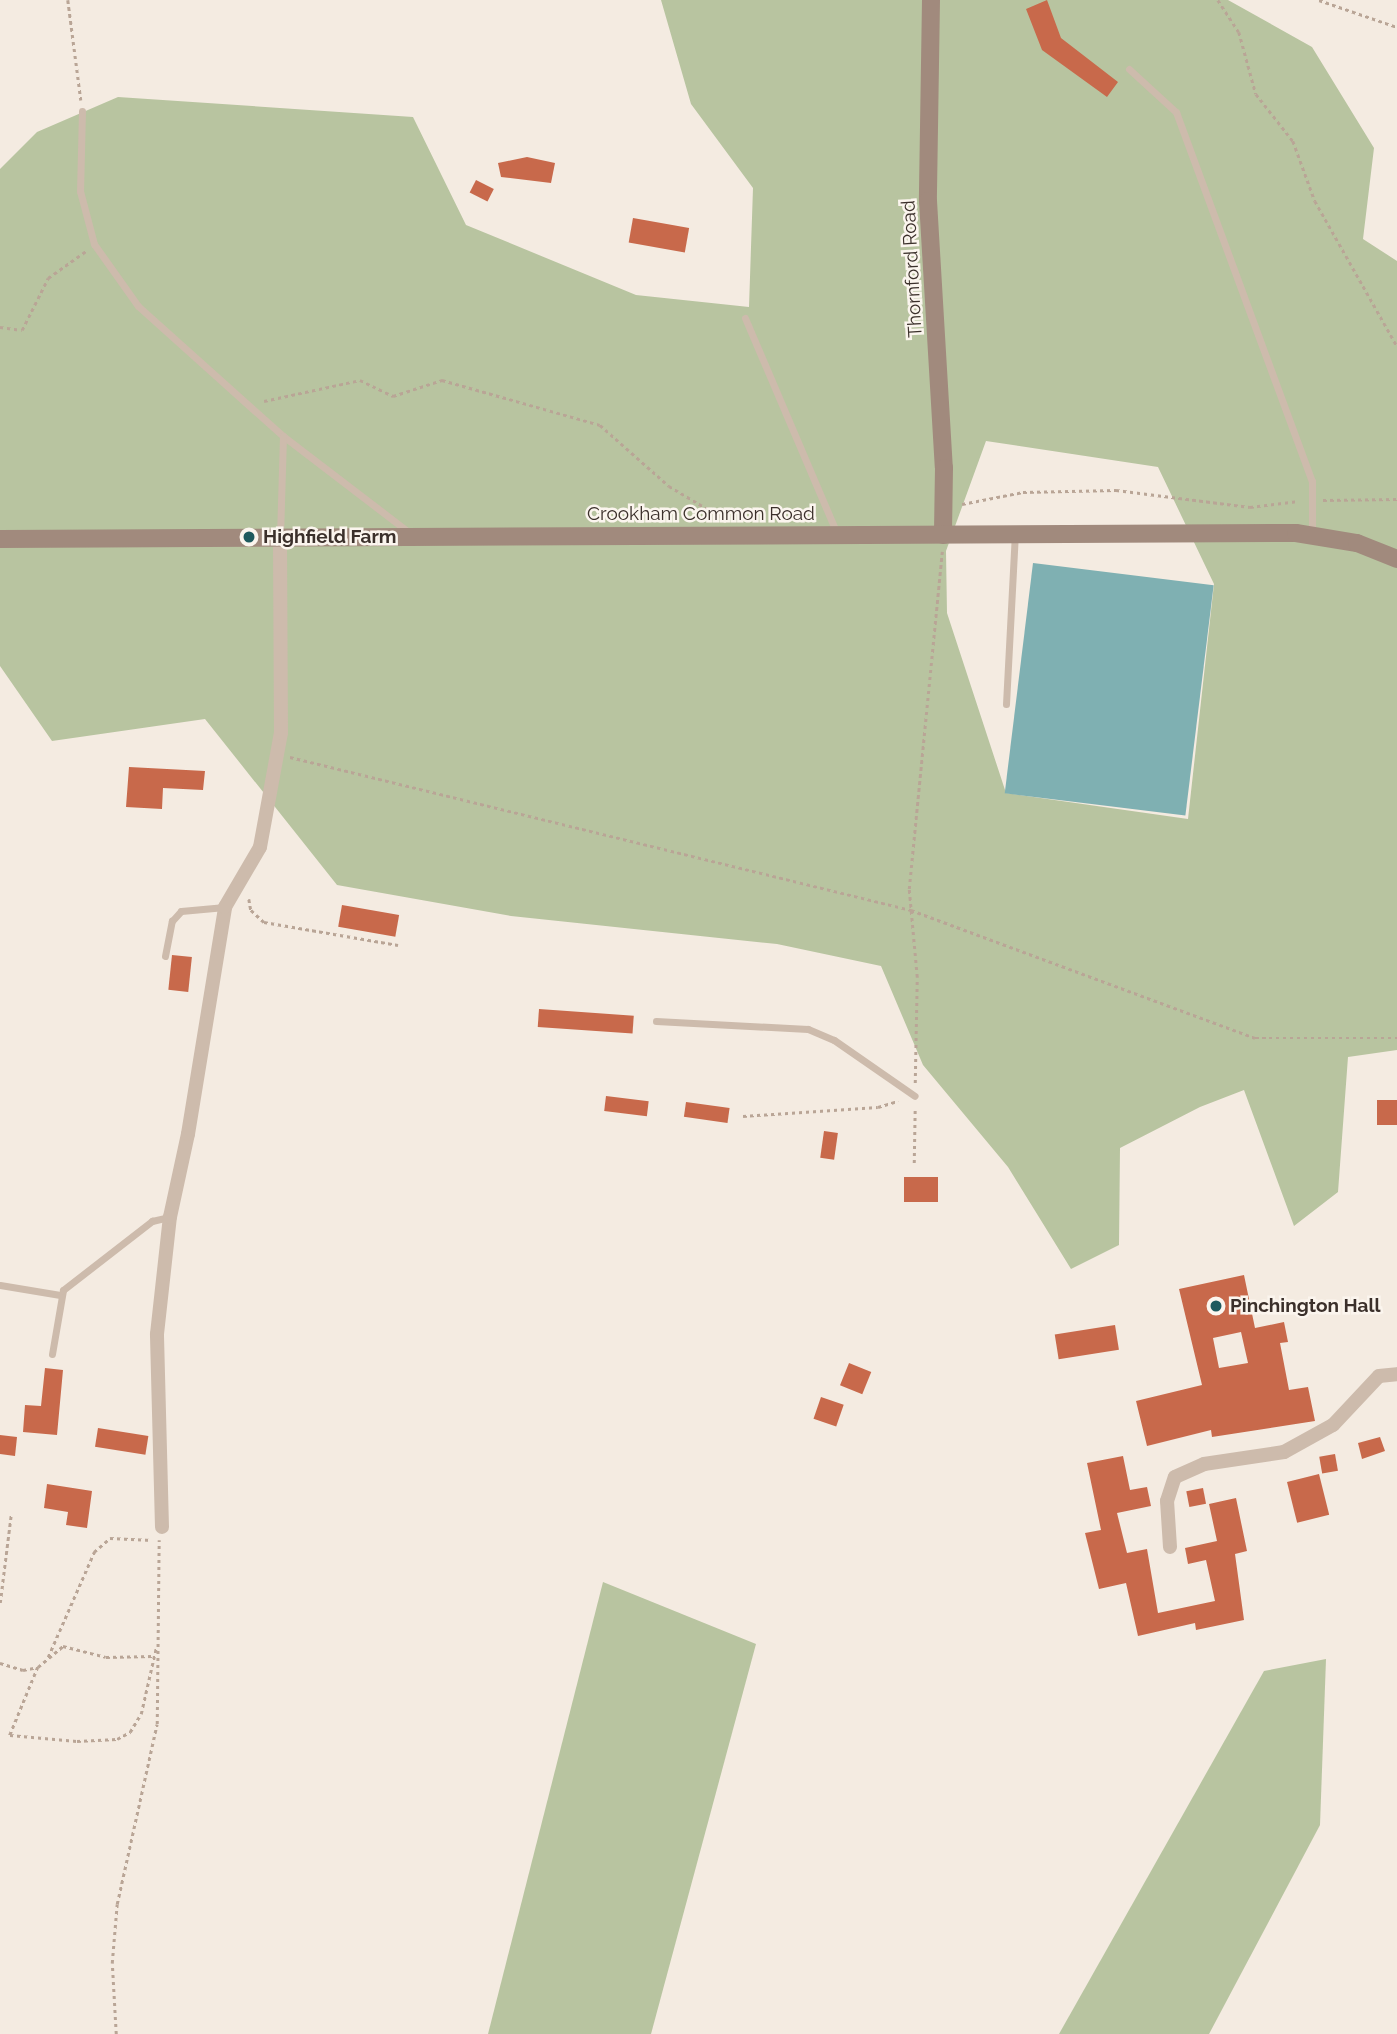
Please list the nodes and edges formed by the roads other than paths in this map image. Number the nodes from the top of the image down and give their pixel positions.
1 (931, 0) edge
2 (1129, 69) dead end
3 (82, 111) road end
4 (745, 317) dead end
5 (283, 436) junction
6 (838, 534) junction
7 (1015, 534) junction
8 (1312, 534) junction
9 (943, 535) junction
10 (279, 537) junction
11 (416, 538) junction
12 (0, 539) edge
13 (1397, 559) edge
14 (1006, 704) dead end
15 (225, 907) junction
16 (165, 956) dead end
17 (656, 1021) dead end
18 (915, 1096) road end
19 (170, 1217) junction
20 (0, 1285) edge
21 (60, 1294) junction
22 (52, 1354) dead end
23 (1397, 1374) edge
24 (160, 1534) road end
25 (1170, 1547) dead end

1 - 9 street, Thornford Road
2 - 8 lane
3 - 5 lane
4 - 6 lane
5 - 10 lane
5 - 11 lane
6 - 9 street, Crookham Common Road
6 - 11 street, Crookham Common Road
7 - 8 street, Crookham Common Road
7 - 9 street, Crookham Common Road
7 - 14 lane
8 - 13 street, Crookham Common Road
10 - 11 street, Crookham Common Road
10 - 12 street, Crookham Common Road
10 - 15 street
15 - 16 lane
15 - 19 street
17 - 18 lane
19 - 21 lane
19 - 24 street
20 - 21 lane
21 - 22 lane
23 - 25 street

